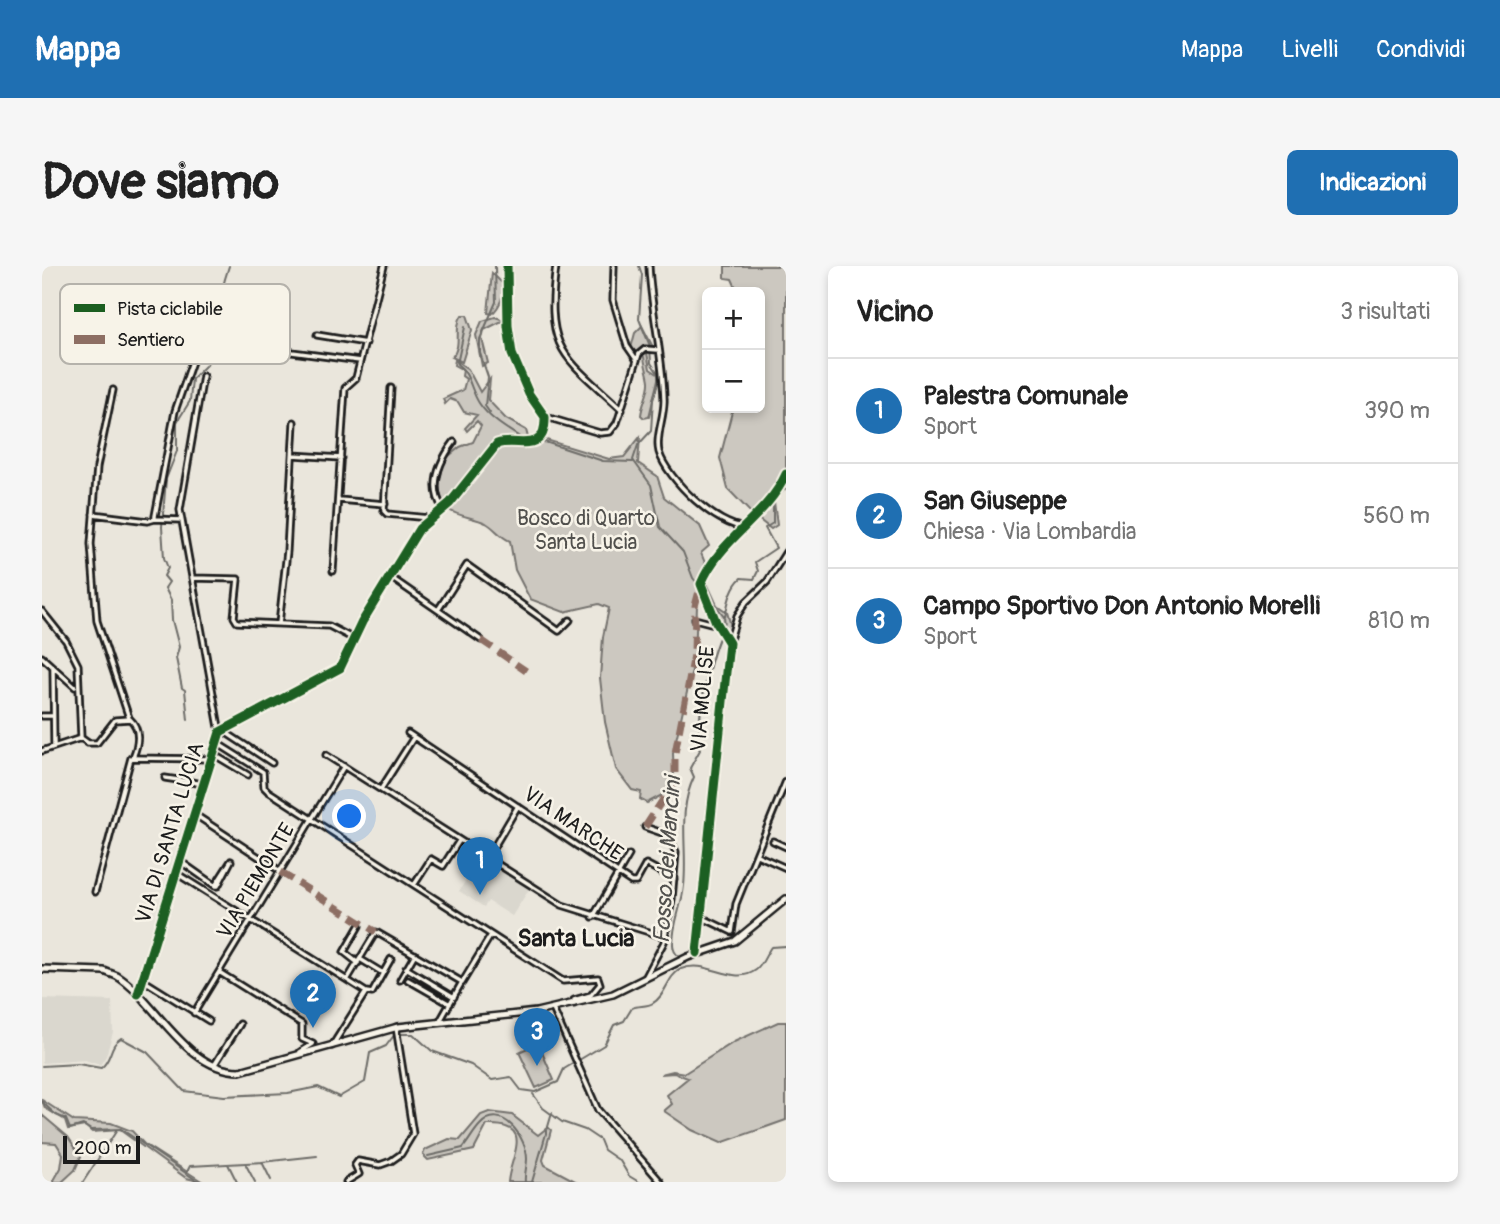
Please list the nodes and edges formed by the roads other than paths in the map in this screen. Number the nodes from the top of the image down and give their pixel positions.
1 (384, 266) edge
2 (507, 266) edge
3 (556, 266) edge
4 (614, 266) edge
5 (649, 266) edge
6 (317, 335) dead end
7 (366, 343) junction
8 (656, 350) junction
9 (290, 352) edge
10 (360, 361) junction
11 (636, 361) junction
12 (191, 364) edge
13 (203, 376) dead end
14 (391, 388) dead end
15 (113, 390) dead end
16 (622, 410) junction
17 (545, 417) junction
18 (294, 422) dead end
19 (454, 442) dead end
20 (293, 455) junction
21 (341, 458) junction
22 (786, 474) edge
23 (339, 500) junction
24 (384, 503) junction
25 (443, 509) junction
26 (93, 514) junction
27 (155, 519) junction
28 (431, 519) junction
29 (181, 520) junction
30 (745, 527) junction
31 (786, 552) edge
32 (333, 571) dead end
33 (390, 577) junction
34 (192, 578) junction
35 (438, 610) junction
36 (42, 611) edge
37 (695, 619) dead end
38 (570, 620) dead end
39 (279, 624) junction
40 (721, 629) junction
41 (354, 639) junction
42 (481, 640) dead end
43 (729, 643) junction
44 (42, 657) edge
45 (52, 667) junction
46 (75, 687) dead end
47 (42, 716) edge
48 (53, 716) junction
49 (129, 718) junction
50 (221, 731) junction
51 (408, 733) dead end
52 (414, 737) junction
53 (81, 738) junction
54 (217, 743) junction
55 (54, 747) junction
56 (42, 751) edge
57 (326, 755) dead end
58 (133, 757) junction
59 (213, 757) junction
60 (272, 763) dead end
61 (344, 766) junction
62 (248, 775) dead end
63 (166, 778) dead end
64 (786, 781) edge
65 (204, 784) junction
66 (381, 789) junction
67 (518, 806) junction
68 (194, 814) junction
69 (312, 818) junction
70 (645, 827) dead end
71 (460, 840) junction
72 (773, 841) dead end
73 (786, 847) edge
74 (629, 855) dead end
75 (757, 855) junction
76 (488, 857) junction
77 (180, 861) junction
78 (786, 867) edge
79 (280, 872) junction
80 (176, 873) junction
81 (619, 874) junction
82 (674, 879) junction
83 (414, 885) junction
84 (215, 886) junction
85 (95, 892) dead end
86 (786, 899) edge
87 (593, 916) junction
88 (701, 916) junction
89 (251, 920) junction
90 (359, 926) dead end
91 (491, 934) junction
92 (665, 937) junction
93 (415, 954) junction
94 (697, 954) junction
95 (391, 959) dead end
96 (359, 961) junction
97 (650, 967) junction
98 (406, 968) junction
99 (42, 970) edge
100 (219, 972) junction
101 (383, 973) junction
102 (653, 974) junction
103 (143, 979) junction
104 (645, 979) junction
105 (347, 980) junction
106 (400, 980) dead end
107 (408, 980) dead end
108 (462, 983) junction
109 (366, 992) junction
110 (138, 994) junction
111 (454, 997) junction
112 (450, 1004) junction
113 (574, 1004) junction
114 (553, 1009) junction
115 (194, 1013) junction
116 (209, 1021) dead end
117 (439, 1023) junction
118 (240, 1024) dead end
119 (397, 1031) junction
120 (331, 1048) junction
121 (290, 1059) junction
122 (215, 1064) junction
123 (346, 1182) edge
124 (661, 1182) edge

1 - 7 street
2 - 17 street
3 - 16 street
4 - 11 street
5 - 8 street
6 - 7 street
7 - 10 street
8 - 11 street
8 - 30 street
9 - 10 street
10 - 21 street
11 - 16 street
12 - 27 street
13 - 29 street
14 - 24 street
15 - 26 street
16 - 17 street
17 - 25 street, VIA DI SANTA LUCIA
18 - 20 street
19 - 25 street
20 - 21 street
20 - 39 street
21 - 23 street
22 - 30 street, VIA MOLISE
23 - 24 street
23 - 32 street
24 - 28 street
25 - 28 street, VIA DI SANTA LUCIA
26 - 27 street
26 - 49 street
27 - 29 street
28 - 33 street, VIA DI SANTA LUCIA
29 - 34 street
30 - 40 street, VIA MOLISE
31 - 43 street
33 - 35 street
33 - 41 street, VIA DI SANTA LUCIA
34 - 39 street
34 - 50 street
35 - 38 street
35 - 42 street
36 - 53 street
37 - 40 street
39 - 41 street
40 - 43 street, VIA MOLISE
41 - 50 street, VIA DI SANTA LUCIA
43 - 88 street, VIA MOLISE
44 - 45 street
45 - 46 street
45 - 48 street
47 - 48 street
48 - 55 street
49 - 53 street
49 - 58 street
50 - 54 street, VIA DI SANTA LUCIA
50 - 60 street
51 - 52 street, VIA MARCHE
52 - 66 street
52 - 67 street, VIA MARCHE
53 - 55 street
54 - 59 street, VIA DI SANTA LUCIA
54 - 69 street
55 - 56 street
57 - 61 street
58 - 59 street
58 - 85 street
59 - 62 street
59 - 65 street, VIA DI SANTA LUCIA
61 - 66 street
61 - 69 street, VIA PIEMONTE
63 - 65 street
64 - 75 street
65 - 68 street, VIA DI SANTA LUCIA
66 - 71 street
67 - 76 street
67 - 81 street, VIA MARCHE
68 - 77 street, VIA DI SANTA LUCIA
68 - 79 street
69 - 79 street, VIA PIEMONTE
69 - 83 street
70 - 82 street
71 - 76 street
71 - 83 street
72 - 73 street
74 - 81 street
75 - 78 street
75 - 88 street
76 - 87 street
77 - 80 street, VIA DI SANTA LUCIA
77 - 84 street
79 - 89 street, VIA PIEMONTE
80 - 89 street
80 - 103 street, VIA DI SANTA LUCIA
81 - 82 street, VIA MARCHE
81 - 87 street
82 - 92 street
83 - 91 street
84 - 84 street
86 - 94 main road
87 - 92 street
88 - 94 street, VIA MOLISE
89 - 100 street, VIA PIEMONTE
89 - 105 street
90 - 96 street
91 - 108 street
91 - 113 street
92 - 97 street
93 - 96 street
93 - 98 street
93 - 108 street
94 - 102 main road
95 - 101 street
96 - 101 street
96 - 105 street
97 - 102 street
97 - 104 street
98 - 106 street
98 - 111 street
99 - 110 main road
100 - 115 street, VIA PIEMONTE
100 - 121 street
101 - 109 street
102 - 104 main road
103 - 110 street, VIA DI SANTA LUCIA
103 - 115 street
104 - 113 main road
105 - 109 street
107 - 112 street
108 - 111 street
109 - 120 street
110 - 122 main road
111 - 112 street
112 - 117 street
113 - 114 main road
114 - 117 main road
114 - 124 street
115 - 116 street
117 - 119 main road
118 - 122 street
119 - 120 main road
119 - 123 street
120 - 121 main road
121 - 122 main road

